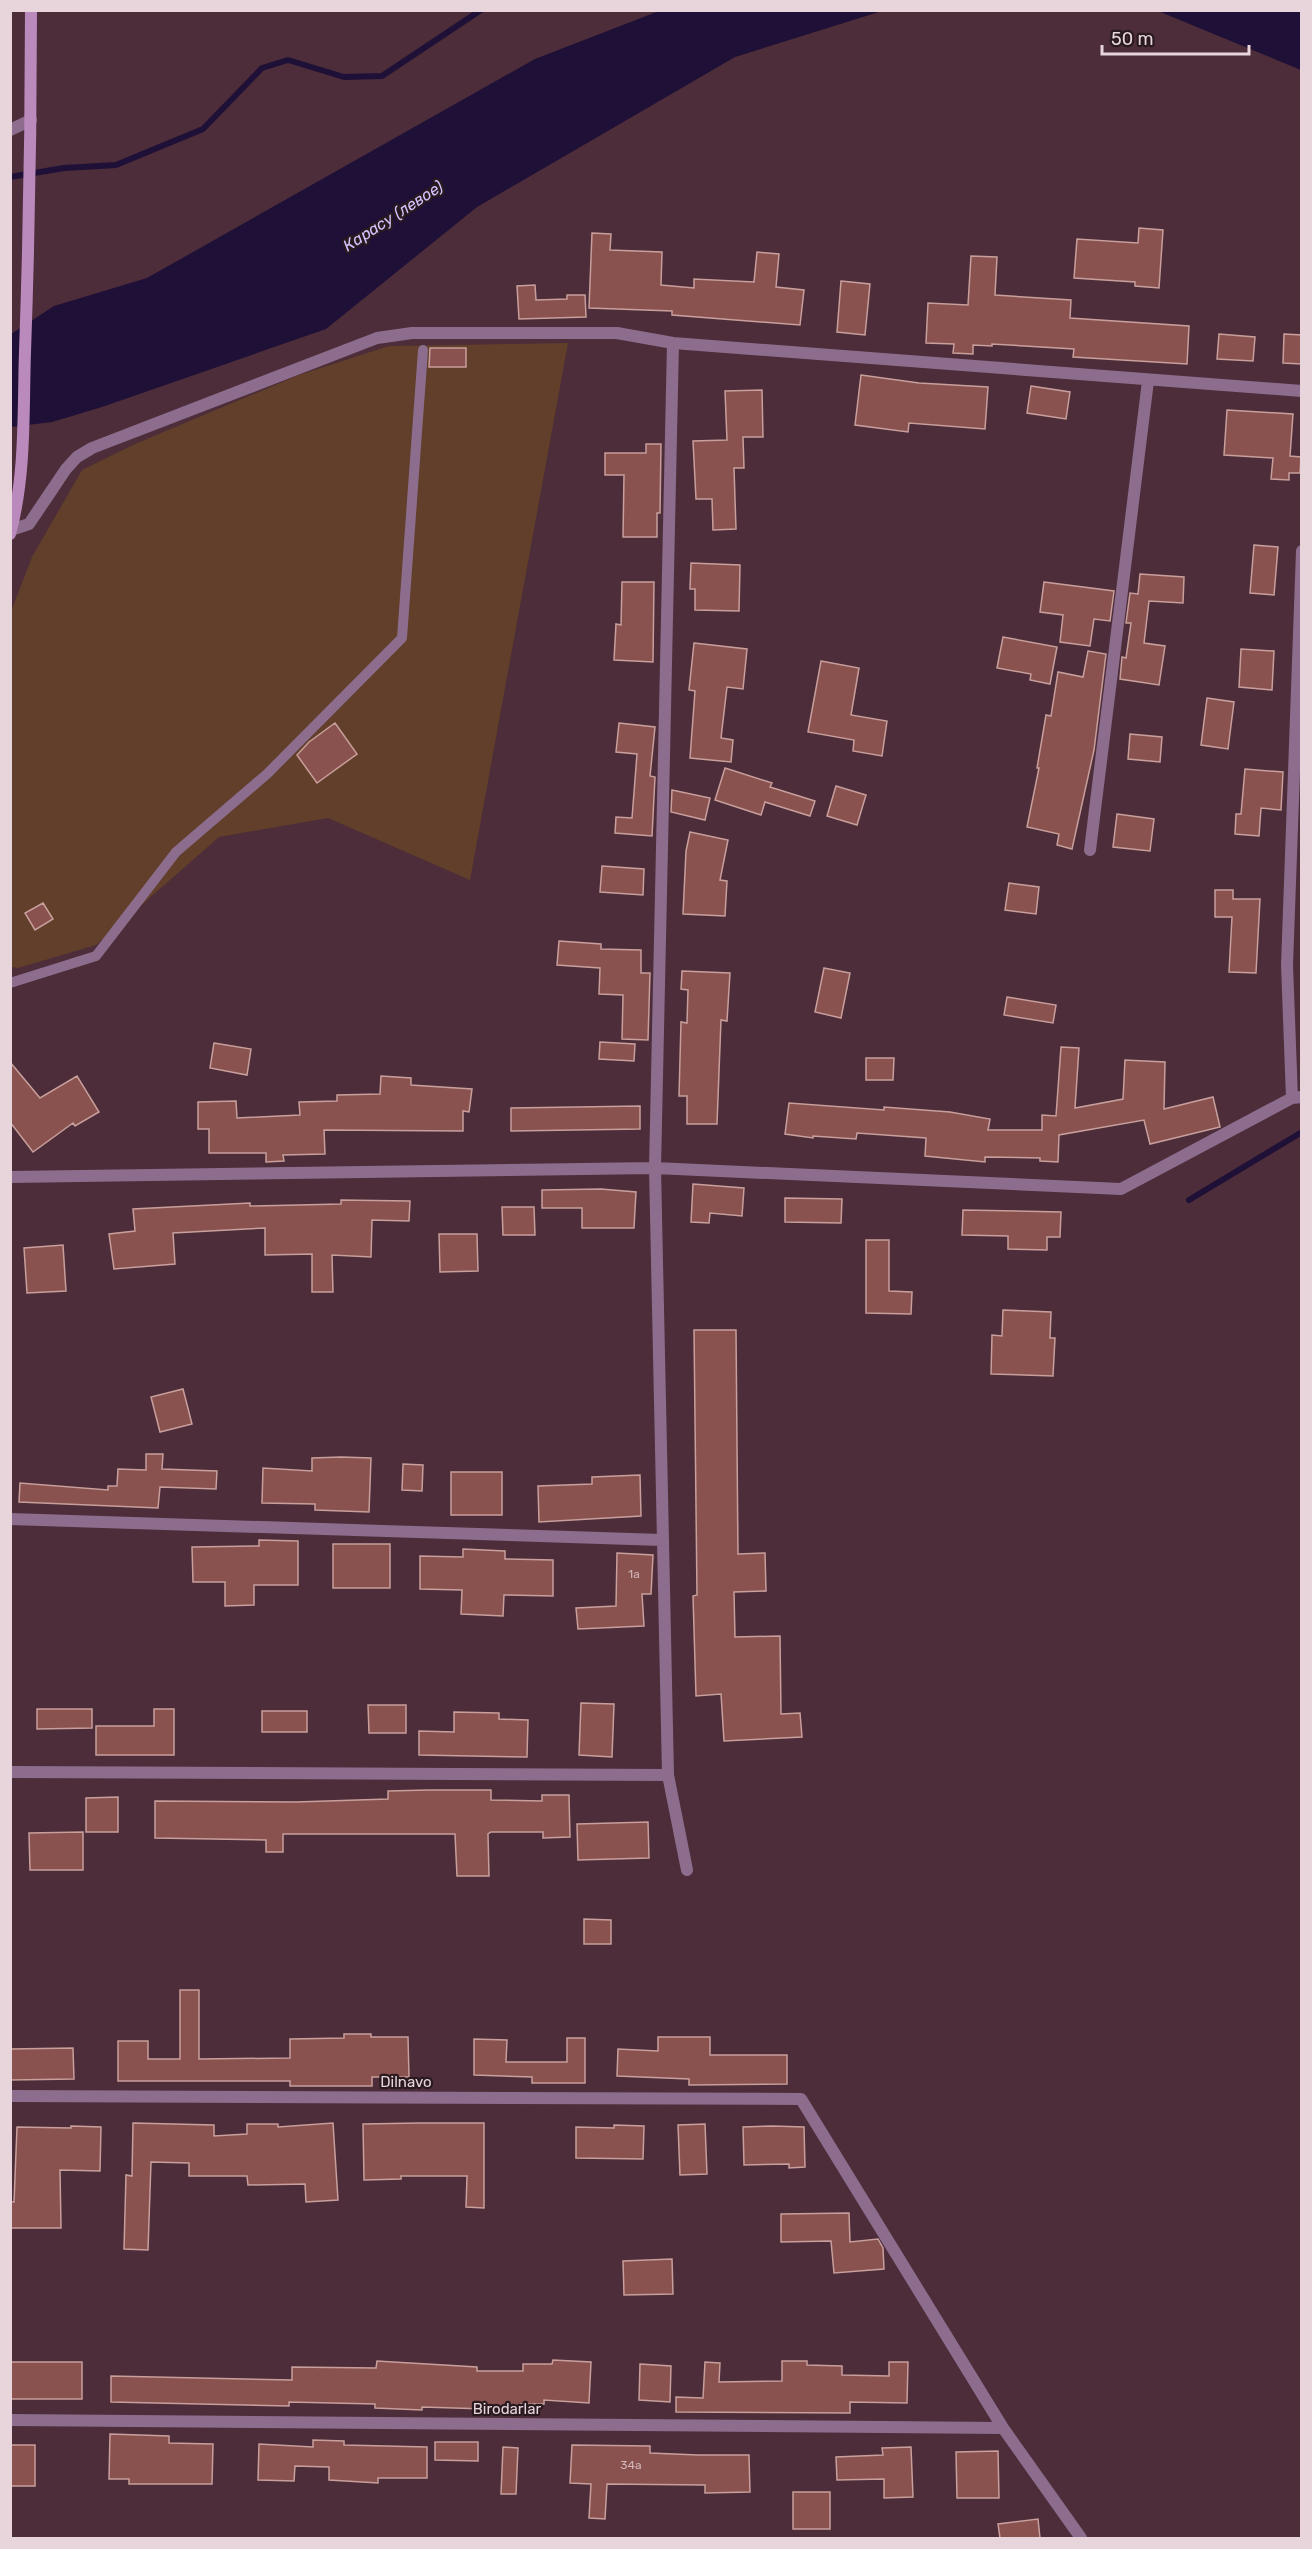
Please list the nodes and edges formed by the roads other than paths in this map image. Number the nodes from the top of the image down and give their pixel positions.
1 (31, 10) edge
2 (31, 120) junction
3 (10, 130) edge
4 (673, 344) junction
5 (423, 350) dead end
6 (1148, 381) junction
7 (1302, 391) edge
8 (11, 532) edge
9 (1302, 551) edge
10 (1090, 850) dead end
11 (10, 982) edge
12 (1297, 1097) edge
13 (655, 1168) junction
14 (10, 1177) edge
15 (10, 1519) edge
16 (662, 1540) junction
17 (10, 1772) edge
18 (668, 1775) junction
19 (687, 1870) dead end
20 (10, 2096) edge
21 (10, 2420) edge
22 (1003, 2428) junction
23 (1081, 2538) edge

1 - 2 street
2 - 3 street
2 - 8 street
4 - 6 street
4 - 8 street
4 - 13 street
5 - 11 lane
6 - 7 street
6 - 10 street
9 - 12 street
12 - 13 street
13 - 14 street
13 - 16 street
15 - 16 street
16 - 18 street
17 - 18 street
18 - 19 street
20 - 22 street, Dilnavo
21 - 22 street, Birodarlar
22 - 23 street

